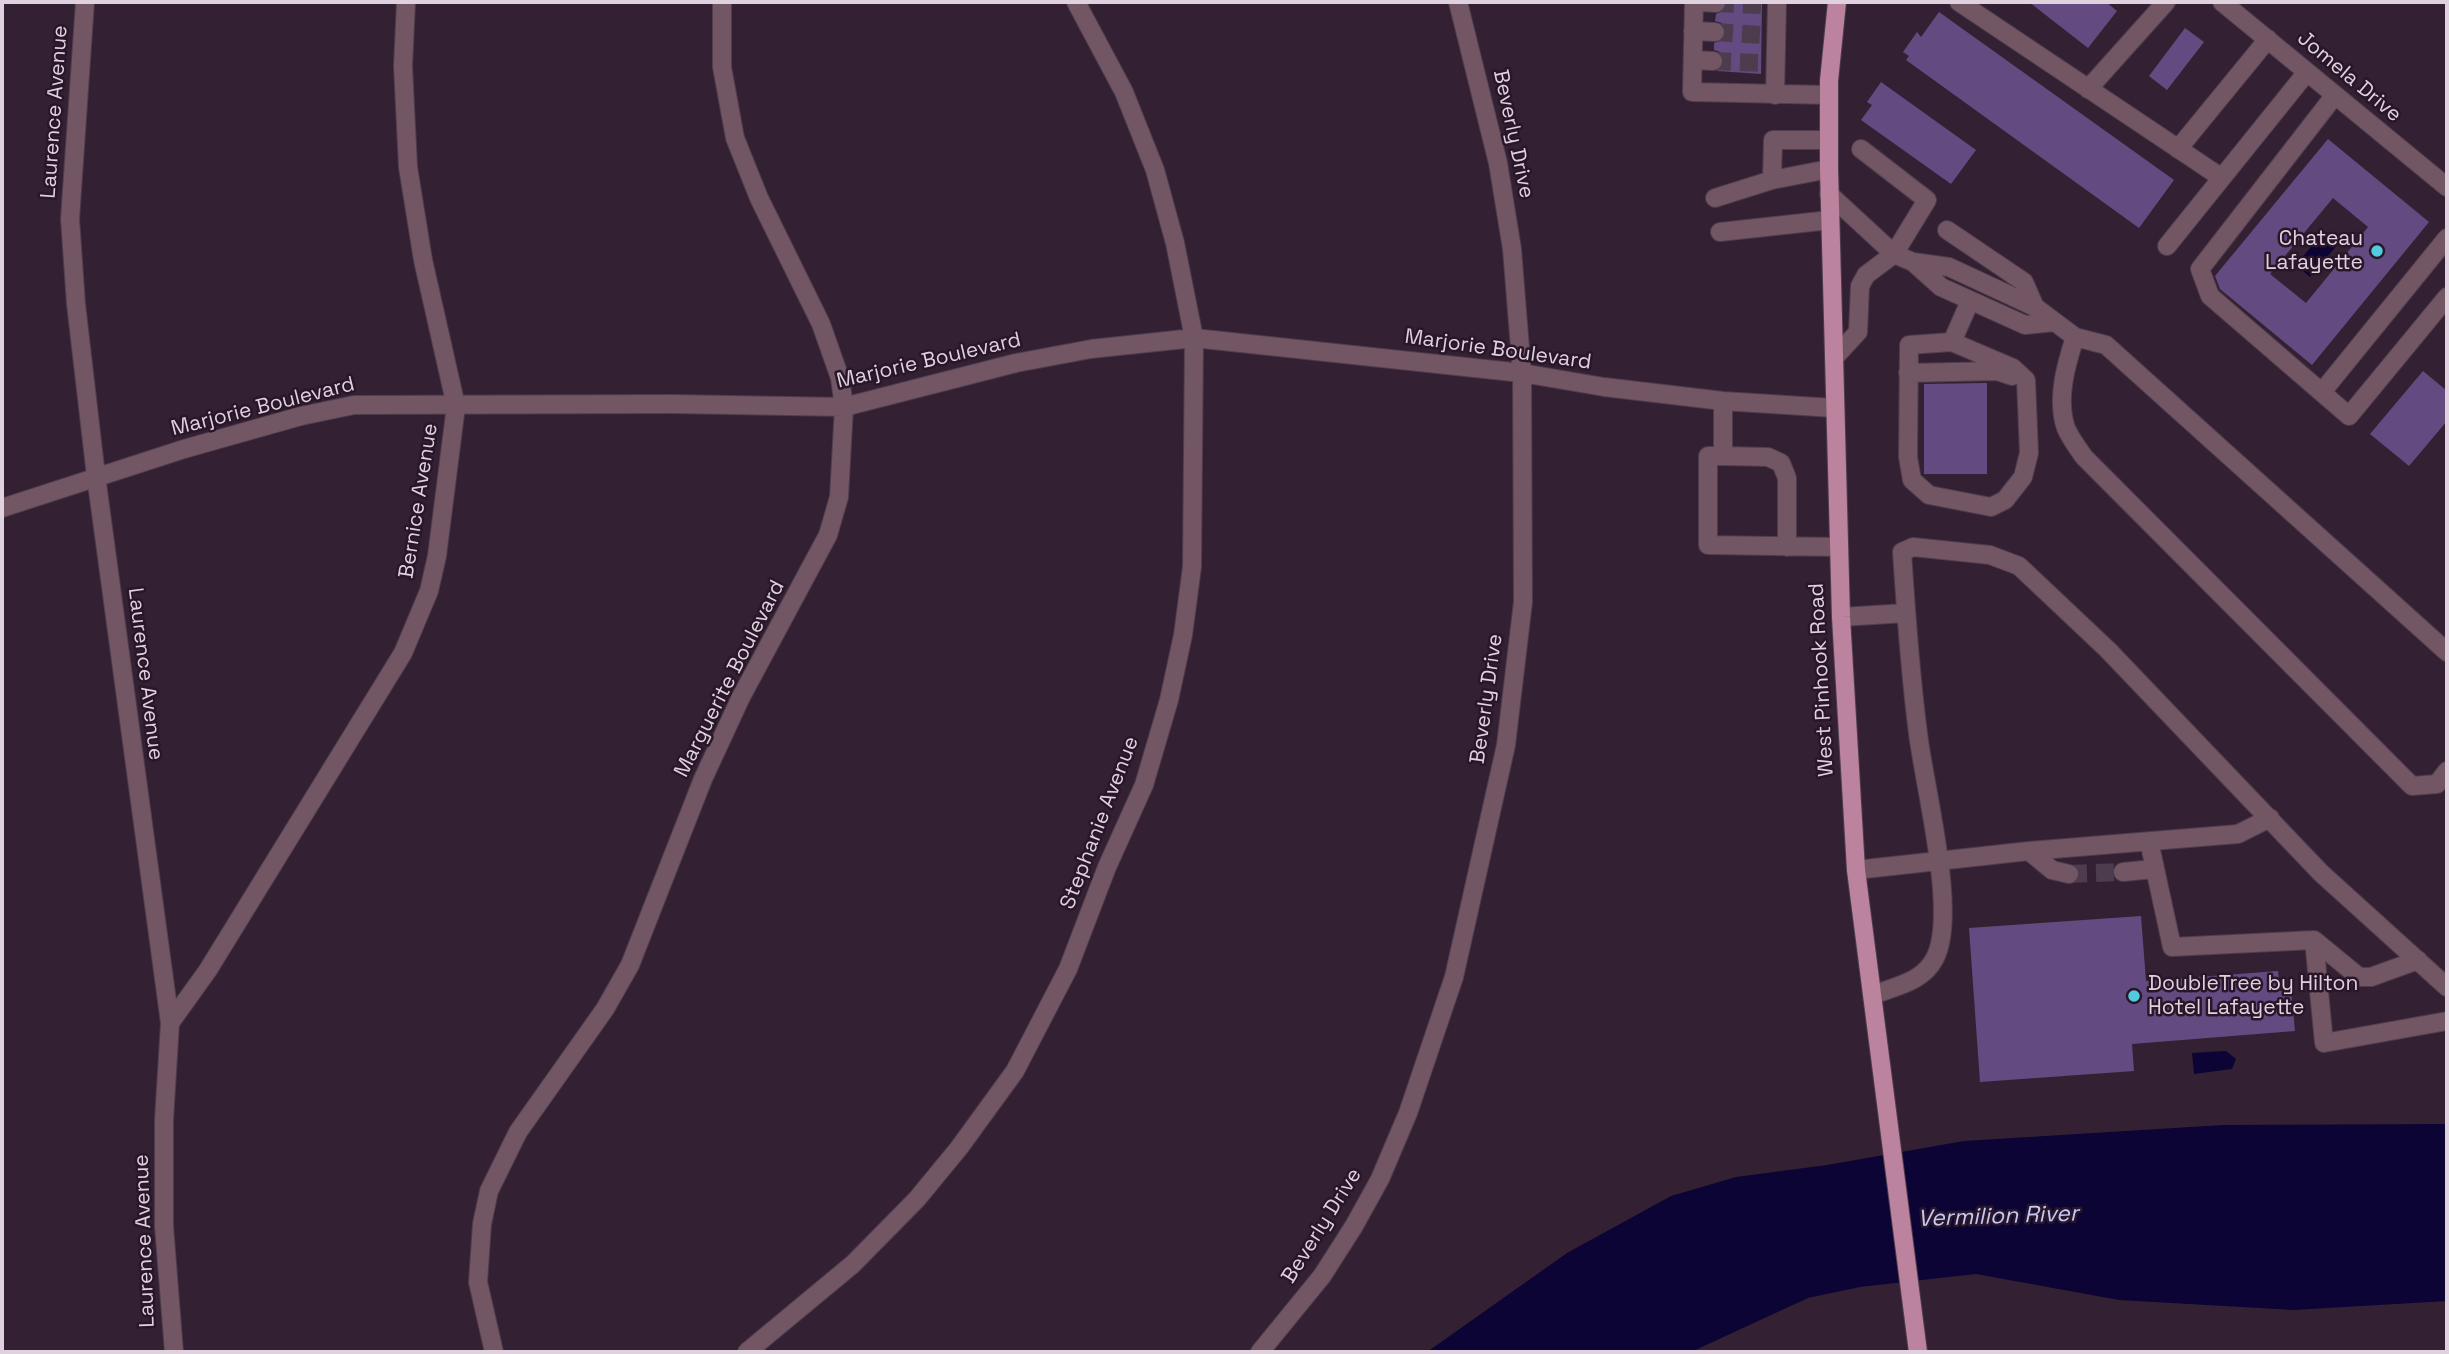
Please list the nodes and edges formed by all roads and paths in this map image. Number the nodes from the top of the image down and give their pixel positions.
1 (85, 2) edge
2 (406, 2) edge
3 (722, 2) edge
4 (1076, 2) edge
5 (1458, 2) edge
6 (1694, 2) edge
7 (1836, 2) edge
8 (1959, 2) edge
9 (2166, 2) edge
10 (2222, 2) edge
11 (1772, 4) edge
12 (1693, 31) junction
13 (1715, 32) tunnel mouth
14 (2268, 39) junction
15 (1693, 61) junction
16 (1713, 61) tunnel mouth
17 (2307, 72) junction
18 (2088, 89) junction
19 (1775, 95) junction
20 (1829, 95) junction
21 (2335, 95) junction
22 (1829, 140) junction
23 (1861, 149) dead end
24 (2178, 149) junction
25 (1829, 169) junction
26 (2222, 178) junction
27 (1772, 180) junction
28 (2447, 187) edge
29 (1829, 194) junction
30 (1715, 198) dead end
31 (1830, 220) junction
32 (1947, 230) dead end
33 (1720, 232) dead end
34 (2447, 238) edge
35 (2167, 246) dead end
36 (1894, 254) junction
37 (1913, 262) junction
38 (2447, 297) edge
39 (1970, 301) junction
40 (2035, 307) junction
41 (2056, 322) junction
42 (2075, 337) junction
43 (1194, 338) junction
44 (1952, 342) junction
45 (1834, 358) junction
46 (1522, 373) junction
47 (1908, 373) junction
48 (2026, 380) junction
49 (2322, 392) junction
50 (1723, 401) junction
51 (456, 406) junction
52 (844, 407) junction
53 (1834, 408) junction
54 (1723, 456) junction
55 (96, 476) junction
56 (2, 508) edge
57 (1787, 547) junction
58 (1838, 547) junction
59 (1906, 613) junction
60 (1841, 617) junction
61 (2447, 652) edge
62 (2444, 783) edge
63 (2270, 818) junction
64 (2149, 841) junction
65 (2029, 851) junction
66 (1940, 862) junction
67 (2154, 869) junction
68 (1856, 870) junction
69 (2123, 872) tunnel mouth
70 (2069, 874) tunnel mouth
71 (2314, 940) junction
72 (2418, 960) junction
73 (2447, 987) edge
74 (1873, 995) junction
75 (2447, 1021) edge
76 (170, 1023) junction
77 (174, 1352) edge
78 (494, 1352) edge
79 (747, 1352) edge
80 (1260, 1352) edge
81 (1918, 1352) edge

1 - 55 street, Laurence Avenue
2 - 51 street, Bernice Avenue
3 - 52 street, Marguerite Boulevard
4 - 43 street, Stephanie Avenue
5 - 46 street, Beverly Drive
6 - 12 street
7 - 20 main road, West Pinhook Road
8 - 18 street
9 - 18 street
10 - 14 street, Jomela Drive
11 - 19 street
12 - 13 street
12 - 15 street
14 - 17 street, Jomela Drive
14 - 24 street
15 - 16 street
15 - 19 street
17 - 21 street, Jomela Drive
17 - 26 street
18 - 24 street
19 - 20 street
20 - 22 main road, West Pinhook Road
21 - 28 street, Jomela Drive
21 - 49 street
22 - 25 main road, West Pinhook Road
22 - 27 street
23 - 36 street
24 - 26 street
25 - 27 street
25 - 29 main road, West Pinhook Road
26 - 35 street
27 - 30 street
29 - 31 main road, West Pinhook Road
29 - 36 street
31 - 33 street
31 - 45 main road, West Pinhook Road
32 - 40 street
34 - 49 street
36 - 37 street
36 - 45 street
37 - 39 street
37 - 40 street
38 - 49 street
39 - 41 street
39 - 44 street
40 - 41 street
41 - 42 street
42 - 61 street
42 - 62 street
43 - 46 street, Marjorie Boulevard
43 - 52 street, Marjorie Boulevard
43 - 79 street, Stephanie Avenue
44 - 47 street
44 - 48 street
45 - 53 main road, West Pinhook Road
46 - 50 street, Marjorie Boulevard
46 - 80 street, Beverly Drive
47 - 48 street
47 - 48 street
50 - 53 street, Marjorie Boulevard
50 - 54 street
51 - 52 street, Marjorie Boulevard
51 - 55 street, Marjorie Boulevard
51 - 76 street, Bernice Avenue
52 - 78 street, Marguerite Boulevard
53 - 58 main road, West Pinhook Road
54 - 57 street
54 - 57 street
55 - 56 street, Marjorie Boulevard
55 - 76 street, Laurence Avenue
57 - 58 street
58 - 60 main road, West Pinhook Road
59 - 60 street
59 - 63 street
59 - 66 street
60 - 68 main road, West Pinhook Road
63 - 64 street
63 - 72 street
64 - 65 street
64 - 67 street
65 - 66 street
65 - 70 street
66 - 68 street
66 - 74 street
67 - 69 street
67 - 71 street
68 - 74 main road, West Pinhook Road
71 - 72 street
71 - 75 street
72 - 73 street
74 - 81 main road, West Pinhook Road
76 - 77 street, Laurence Avenue

